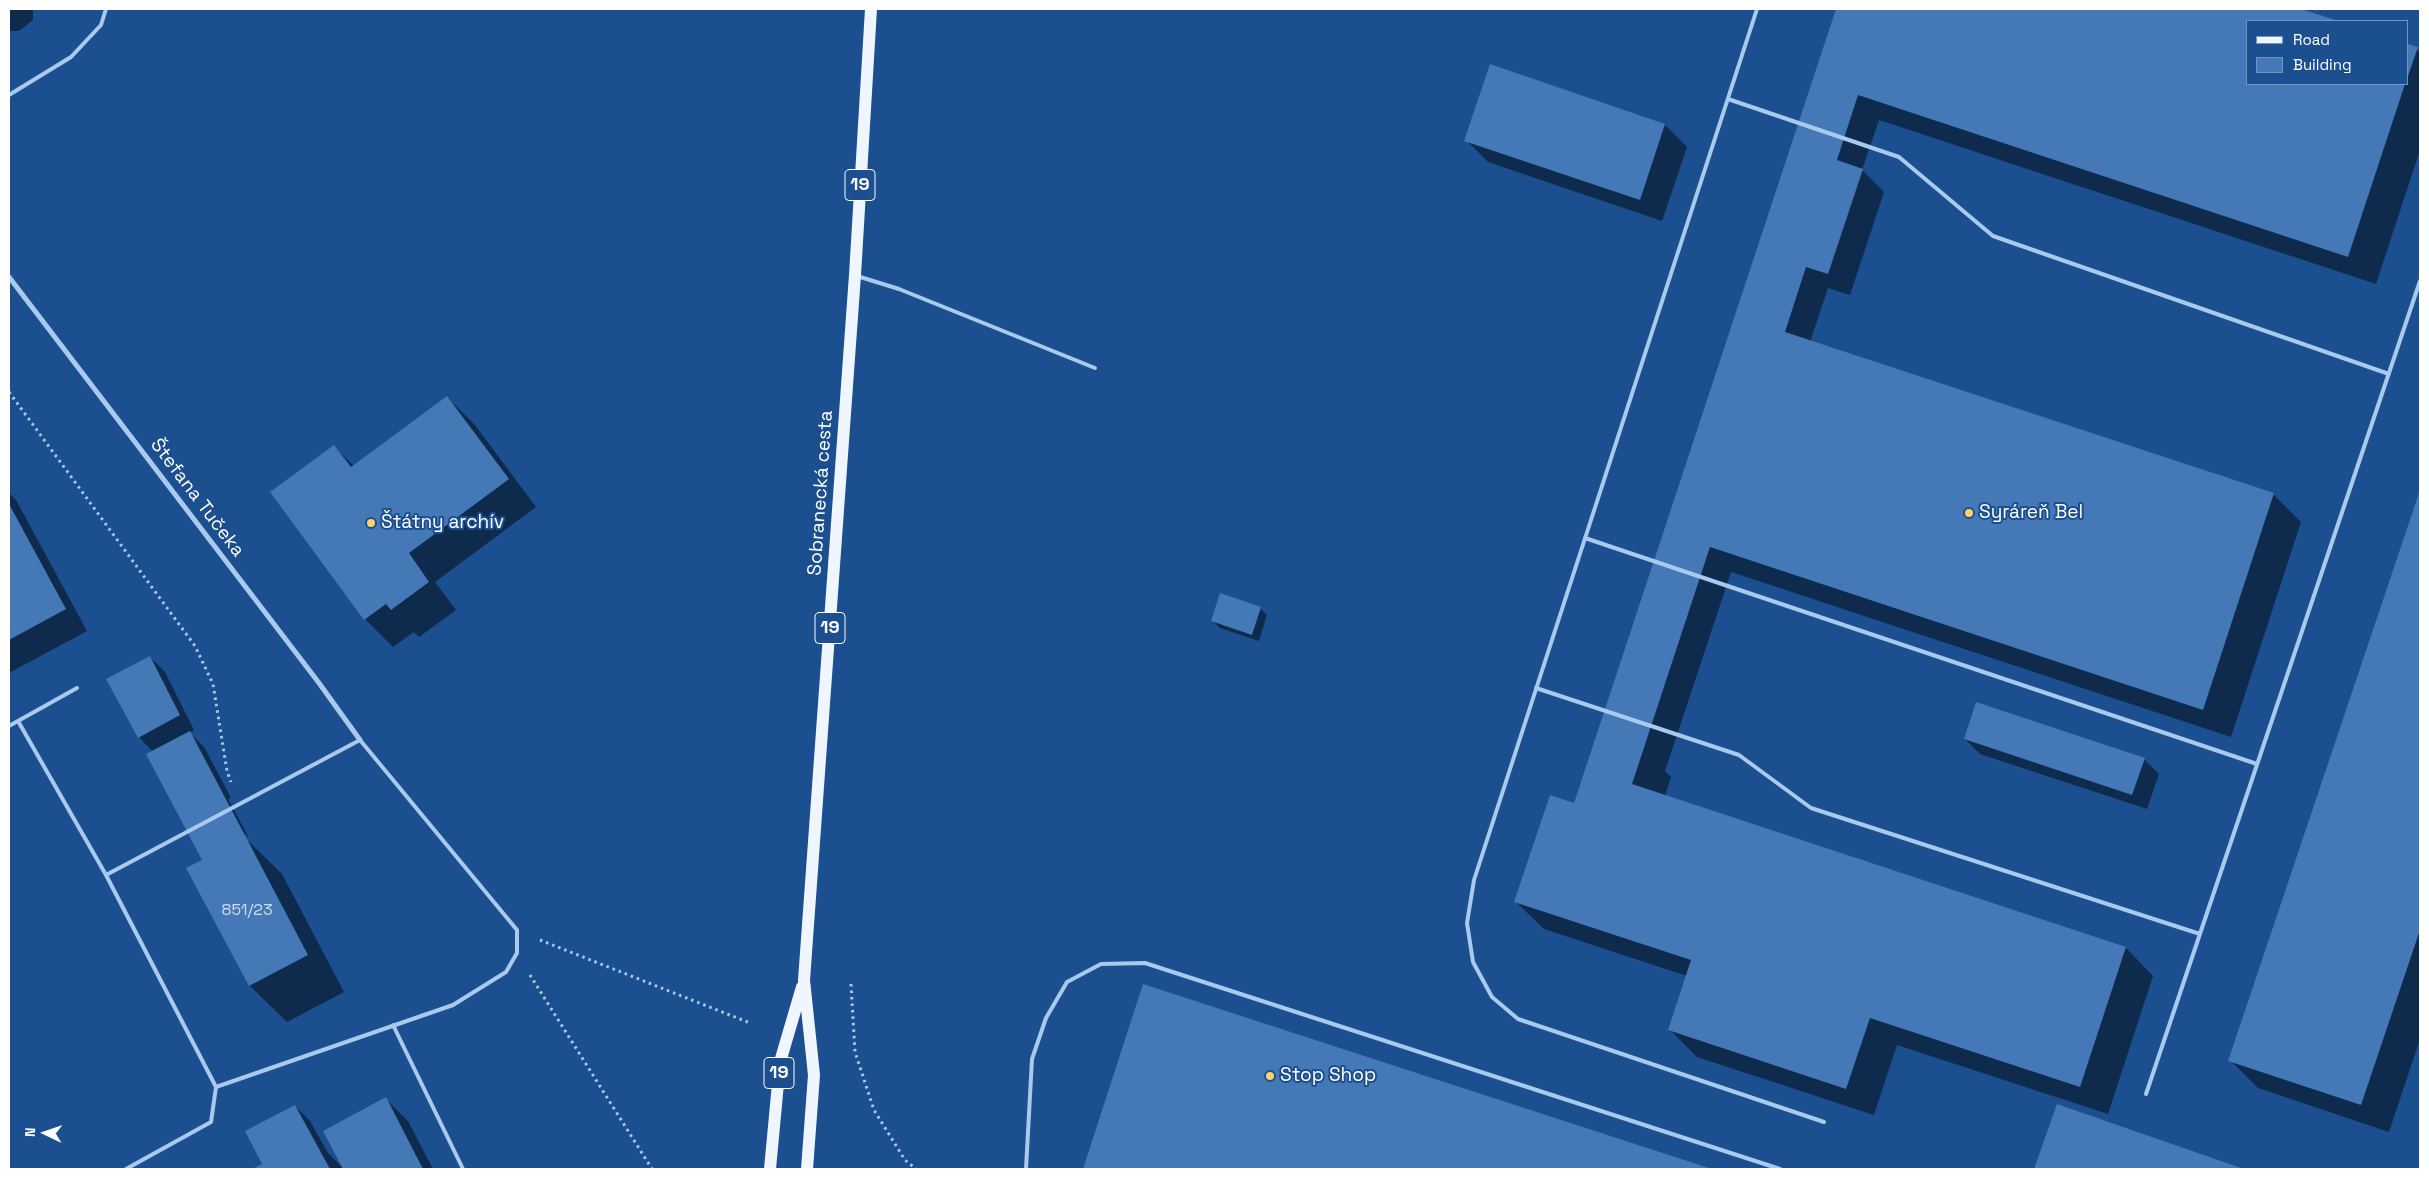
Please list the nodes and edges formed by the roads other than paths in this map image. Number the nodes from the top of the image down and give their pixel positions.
1 (106, 9) edge
2 (870, 9) edge
3 (1757, 9) edge
4 (9, 95) edge
5 (1728, 99) junction
6 (855, 275) junction
7 (9, 277) edge
8 (2420, 281) edge
9 (1095, 368) dead end
10 (2389, 374) junction
11 (1585, 538) junction
12 (77, 688) dead end
13 (1536, 688) junction
14 (18, 721) junction
15 (9, 726) edge
16 (360, 740) junction
17 (2257, 764) junction
18 (106, 875) junction
19 (2200, 934) junction
20 (804, 980) junction
21 (393, 1025) junction
22 (216, 1087) junction
23 (2146, 1094) dead end
24 (1824, 1122) dead end
25 (126, 1169) edge
26 (463, 1169) edge
27 (770, 1169) edge
28 (807, 1169) edge
29 (1026, 1169) edge
30 (1780, 1169) edge

1 - 4 lane
2 - 6 main road, Sobranecká cesta / 19
3 - 5 lane
5 - 10 lane
5 - 11 lane
6 - 9 lane
6 - 20 main road, Sobranecká cesta / 19
7 - 16 street, Štefana Tučeka
8 - 10 lane
10 - 17 lane
11 - 13 lane
11 - 17 lane
12 - 14 lane
13 - 19 lane
13 - 24 lane
14 - 15 lane
14 - 18 lane
16 - 18 lane
16 - 21 lane
17 - 19 lane
18 - 22 lane
19 - 23 lane
20 - 27 main road, Sobranecká cesta / 19
20 - 28 main road, Sobranecká cesta / 19
21 - 22 lane
21 - 26 lane
22 - 25 lane
29 - 30 lane

